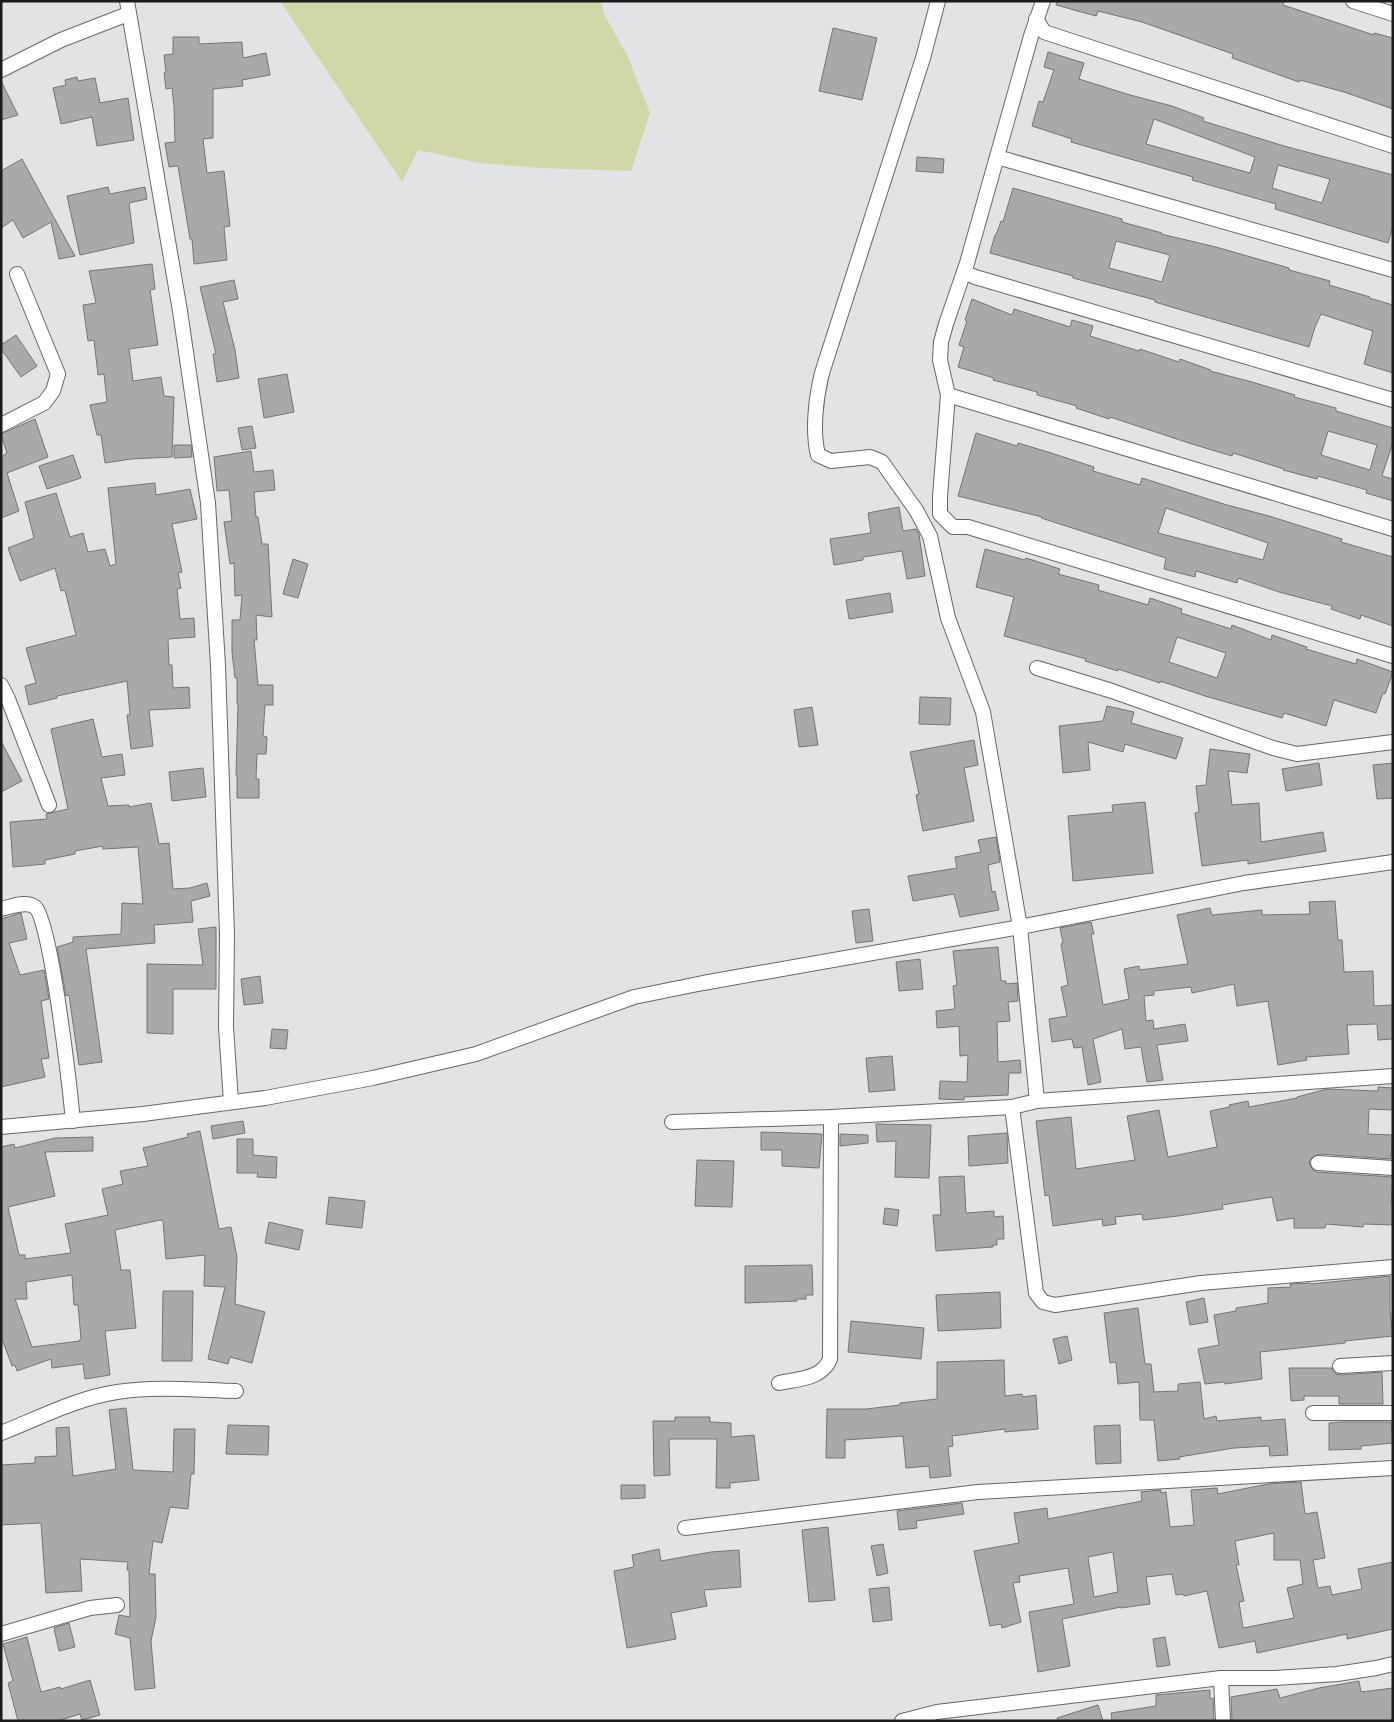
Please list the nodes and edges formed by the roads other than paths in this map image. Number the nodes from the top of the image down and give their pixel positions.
1 (938, 1) edge
2 (1043, 1) edge
3 (1353, 1) edge
4 (128, 8) edge
5 (1393, 14) edge
6 (1036, 19) junction
7 (1, 70) edge
8 (1393, 146) edge
9 (997, 157) junction
10 (1393, 270) edge
11 (964, 272) junction
12 (16, 274) dead end
13 (948, 394) junction
14 (1393, 400) edge
15 (1, 425) edge
16 (1393, 529) edge
17 (1393, 656) edge
18 (1037, 668) dead end
19 (1, 685) edge
20 (5, 701) edge
21 (1393, 742) edge
22 (49, 805) dead end
23 (1393, 862) edge
24 (1, 909) edge
25 (1020, 927) junction
26 (1393, 1076) edge
27 (1037, 1101) junction
28 (231, 1102) junction
29 (1012, 1107) junction
30 (831, 1117) junction
31 (73, 1121) junction
32 (672, 1122) dead end
33 (1, 1127) edge
34 (1318, 1163) dead end
35 (1393, 1168) edge
36 (1393, 1267) edge
37 (1393, 1362) edge
38 (1340, 1366) dead end
39 (779, 1383) dead end
40 (236, 1392) dead end
41 (1314, 1413) dead end
42 (1393, 1413) edge
43 (1, 1433) edge
44 (1393, 1468) edge
45 (685, 1528) dead end
46 (118, 1605) dead end
47 (1, 1634) edge
48 (1393, 1664) edge
49 (1221, 1678) junction
50 (902, 1721) edge
51 (1223, 1721) edge

1 - 25 street
2 - 6 street
3 - 5 street
4 - 7 street
4 - 28 street
6 - 8 street
6 - 9 street
9 - 10 street
9 - 11 street
11 - 13 street
11 - 14 street
12 - 15 street
13 - 16 street
13 - 17 street
18 - 21 street
19 - 20 street
20 - 22 street
23 - 25 street
24 - 31 street
25 - 27 street
25 - 28 street
26 - 27 street
27 - 29 street
28 - 31 street
29 - 30 street
29 - 36 street
30 - 32 street
30 - 39 street
31 - 33 street
34 - 35 street
37 - 38 street
40 - 43 street
41 - 42 street
44 - 45 street
46 - 47 street
48 - 49 street
49 - 50 street
49 - 51 street

